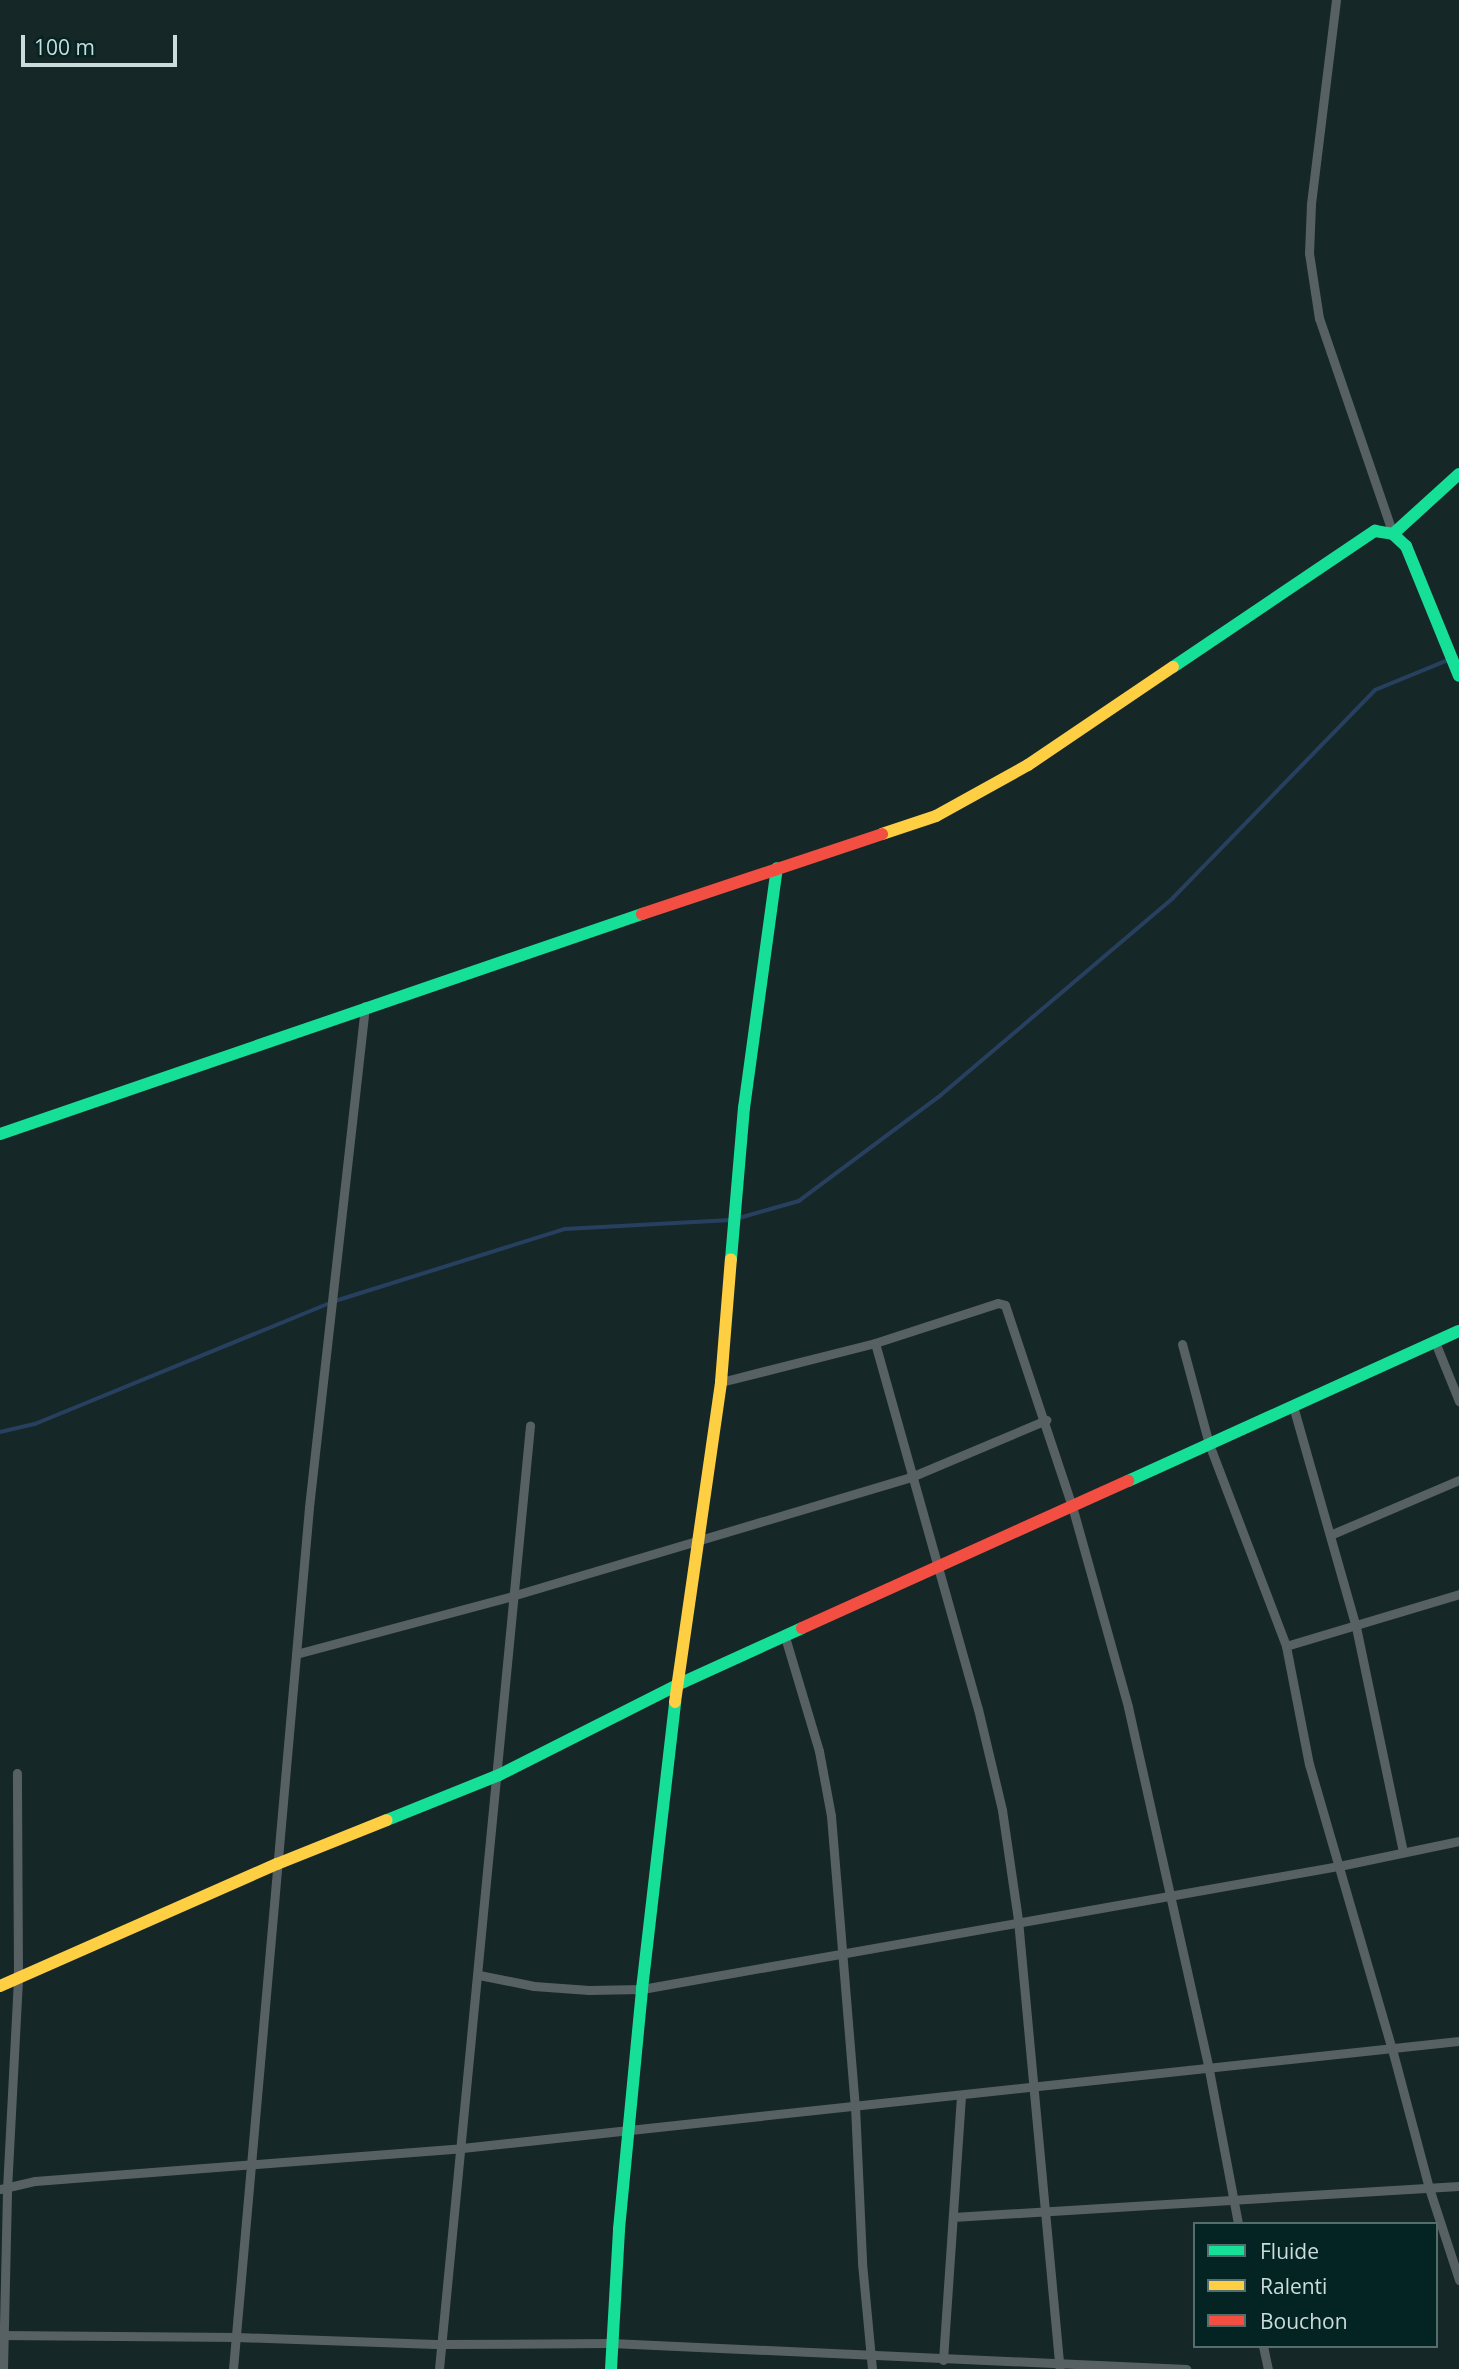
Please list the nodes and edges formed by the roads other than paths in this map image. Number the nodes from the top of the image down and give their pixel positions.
1 (1336, 0) edge
2 (1459, 474) edge
3 (1393, 534) junction
4 (1459, 676) edge
5 (777, 868) junction
6 (365, 1006) junction
7 (0, 1134) edge
8 (1459, 1331) edge
9 (1435, 1342) junction
10 (875, 1343) junction
11 (1182, 1344) dead end
12 (721, 1382) junction
13 (1459, 1401) edge
14 (1293, 1406) junction
15 (1046, 1420) junction
16 (530, 1425) dead end
17 (1209, 1444) junction
18 (911, 1477) junction
19 (1459, 1480) edge
20 (1072, 1506) junction
21 (1330, 1535) junction
22 (700, 1540) junction
23 (938, 1568) junction
24 (1459, 1594) edge
25 (512, 1596) junction
26 (1356, 1627) junction
27 (785, 1637) junction
28 (1286, 1646) junction
29 (296, 1654) junction
30 (677, 1685) junction
31 (17, 1773) dead end
32 (499, 1775) junction
33 (1459, 1841) edge
34 (1403, 1852) junction
35 (277, 1864) junction
36 (1339, 1866) junction
37 (1171, 1896) junction
38 (1018, 1920) junction
39 (842, 1954) junction
40 (479, 1975) junction
41 (18, 1978) junction
42 (0, 1986) edge
43 (642, 1989) junction
44 (1459, 2041) edge
45 (1392, 2049) junction
46 (1209, 2070) junction
47 (1035, 2089) junction
48 (961, 2096) junction
49 (855, 2106) junction
50 (629, 2131) junction
51 (462, 2148) junction
52 (253, 2164) junction
53 (1459, 2186) edge
54 (1429, 2188) junction
55 (3, 2189) edge
56 (1233, 2202) junction
57 (1046, 2212) junction
58 (953, 2217) junction
59 (1238, 2222) edge
60 (1459, 2280) edge
61 (3, 2335) edge
62 (237, 2337) junction
63 (611, 2343) junction
64 (442, 2344) junction
65 (1263, 2348) edge
66 (871, 2357) junction
67 (943, 2360) junction
68 (1060, 2367) edge
69 (3, 2369) edge
70 (233, 2369) edge
71 (439, 2369) edge
72 (611, 2369) edge
73 (872, 2369) edge
74 (1186, 2369) edge
75 (1268, 2369) edge

1 - 3 street
2 - 3 street
3 - 4 street
3 - 5 street
5 - 6 street
5 - 12 street
6 - 7 street
6 - 29 street
8 - 9 street
9 - 13 street
9 - 14 street
10 - 12 street
10 - 15 street
10 - 18 street
11 - 17 street
12 - 22 street
14 - 17 street
14 - 21 street
15 - 18 street
15 - 20 street
16 - 25 street
17 - 20 street
17 - 28 street
18 - 22 street
18 - 23 street
19 - 21 street
20 - 23 street
20 - 37 street
21 - 26 street
22 - 25 street
22 - 30 street
23 - 27 street
23 - 38 street
24 - 26 street
25 - 29 street
25 - 32 street
26 - 28 street
26 - 34 street
27 - 30 street
27 - 39 street
28 - 36 street
29 - 35 street
30 - 32 street
30 - 43 street
31 - 41 street
32 - 35 street
32 - 40 street
33 - 34 street
34 - 36 street
35 - 41 street
35 - 52 street
36 - 37 street
36 - 45 street
37 - 38 street
37 - 46 street
38 - 39 street
38 - 47 street
39 - 43 street
39 - 49 street
40 - 43 street
40 - 51 street
41 - 42 street
41 - 55 street
43 - 50 street
44 - 45 street
45 - 46 street
45 - 54 street
46 - 47 street
46 - 56 street
47 - 48 street
47 - 57 street
48 - 49 street
48 - 58 street
49 - 50 street
49 - 66 street
50 - 51 street
50 - 63 street
51 - 52 street
51 - 64 street
52 - 55 street
52 - 62 street
53 - 54 street
54 - 56 street
54 - 60 street
55 - 61 street
56 - 57 street
56 - 59 street
57 - 58 street
57 - 68 street
58 - 67 street
61 - 62 street
61 - 69 street
62 - 64 street
62 - 70 street
63 - 64 street
63 - 66 street
63 - 72 street
64 - 71 street
65 - 75 street
66 - 67 street
66 - 73 street
67 - 68 street
68 - 74 street

